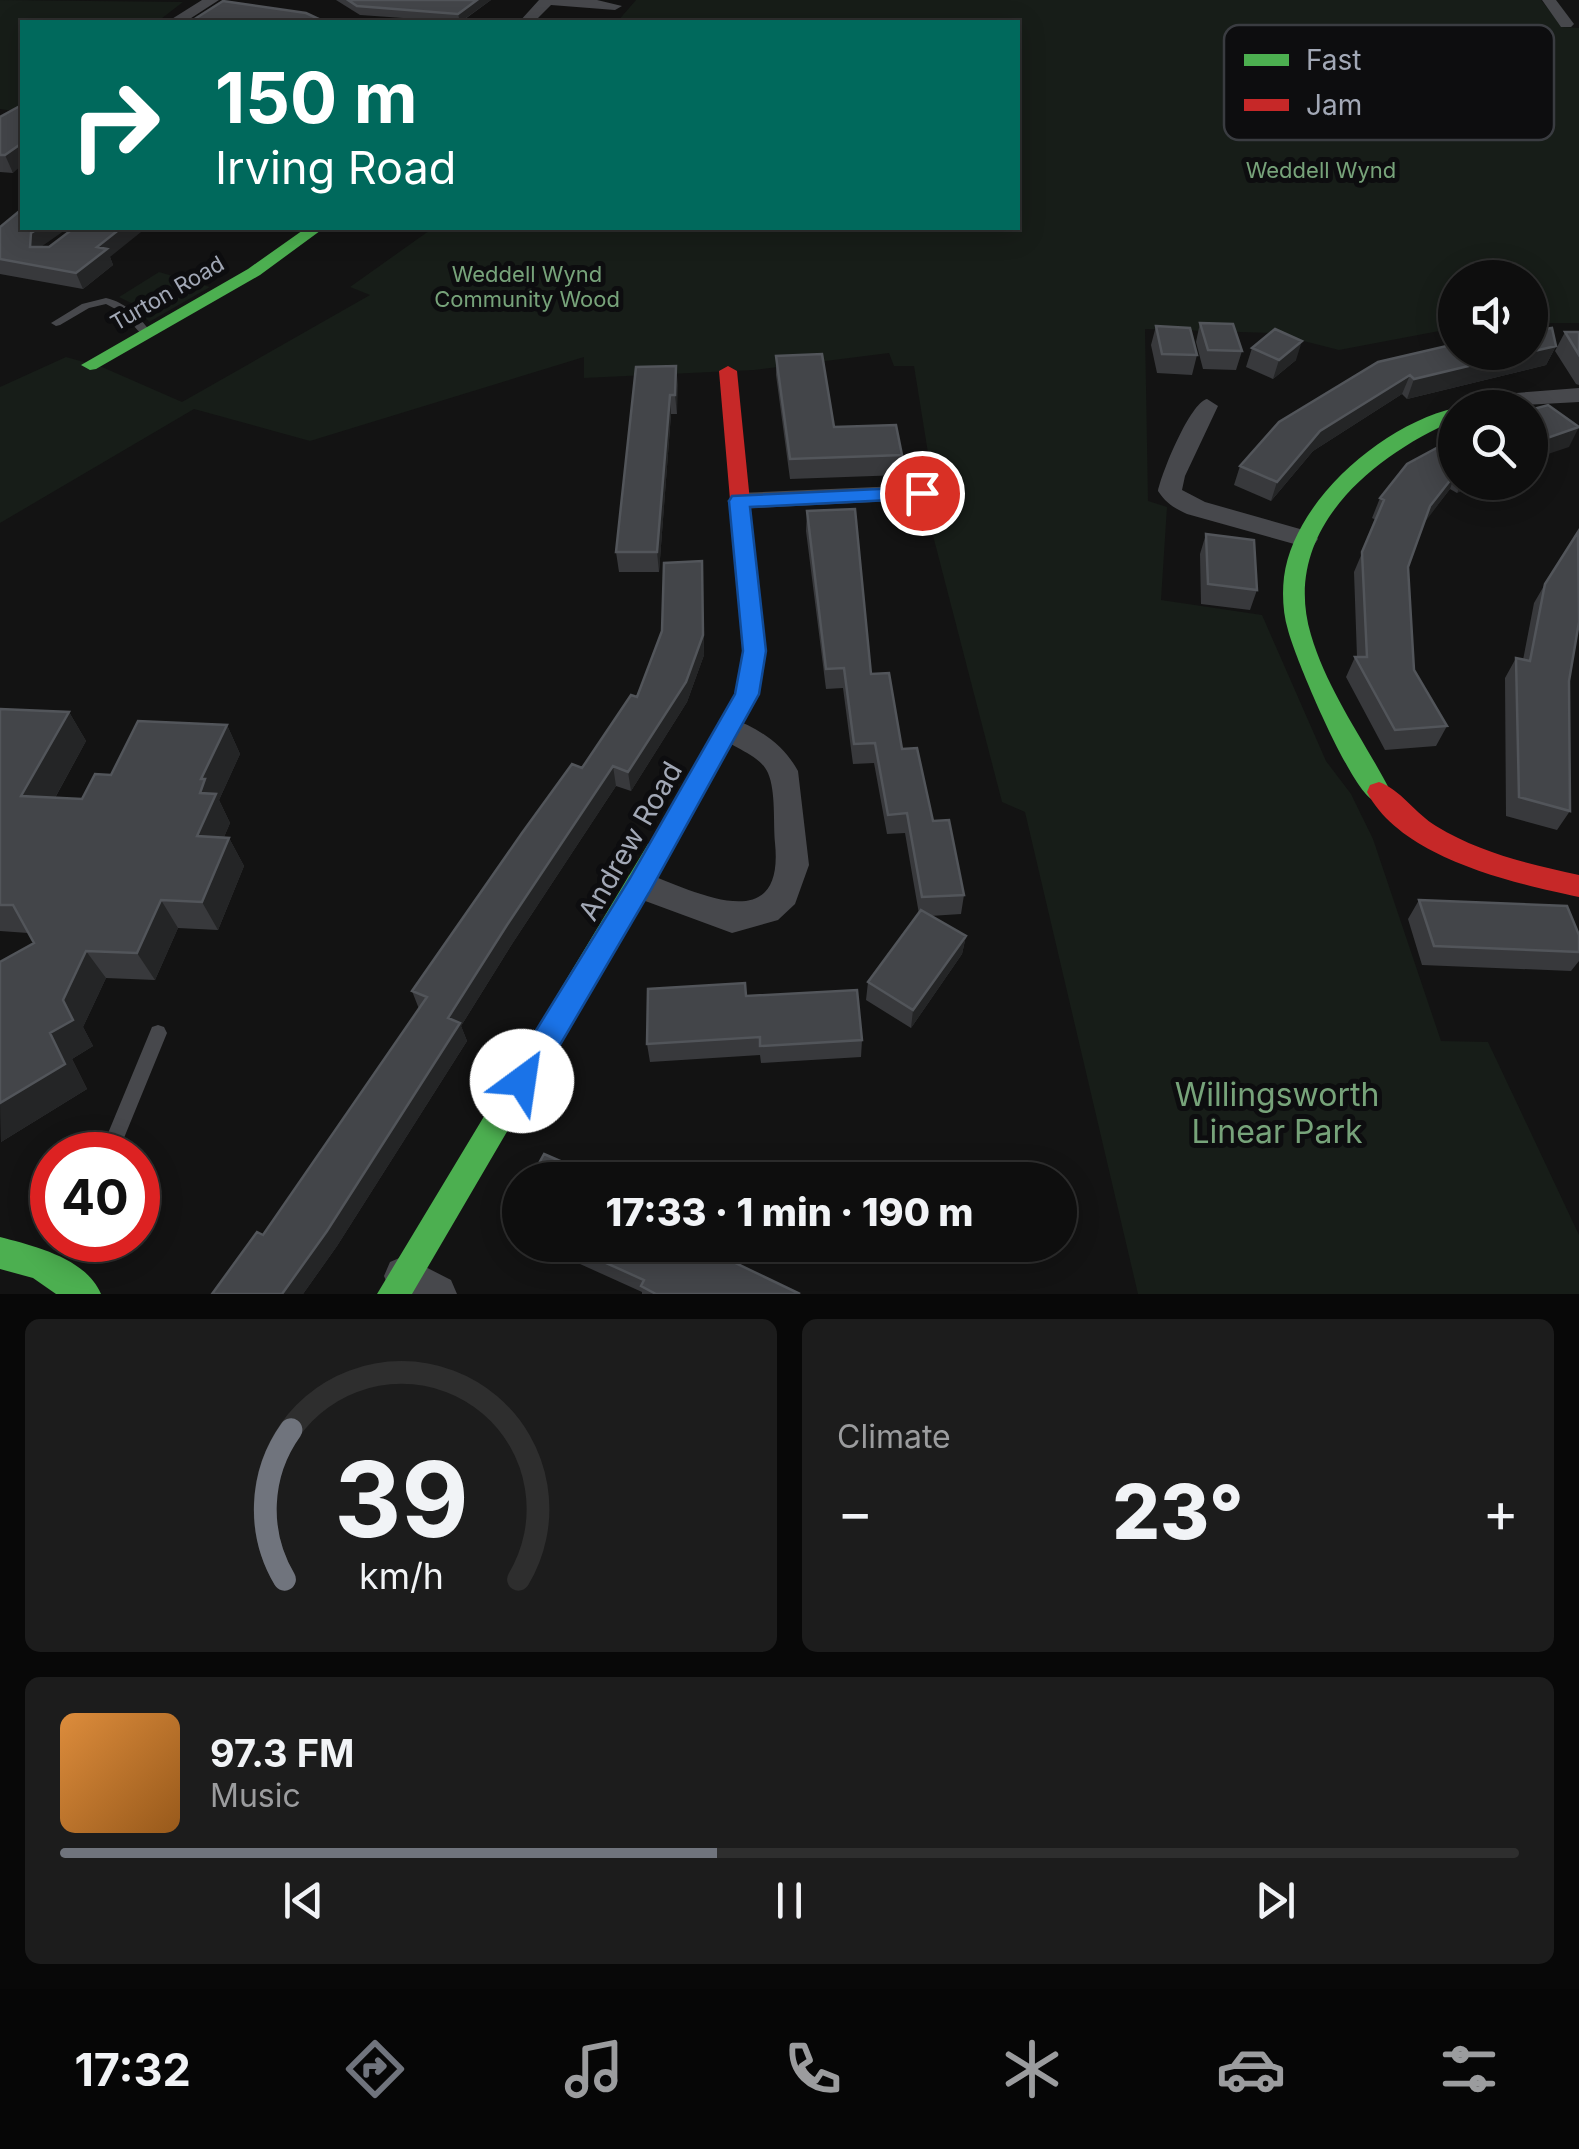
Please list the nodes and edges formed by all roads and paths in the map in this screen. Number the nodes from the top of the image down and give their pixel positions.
1 (212, 0) edge
2 (547, 0) edge
3 (615, 6) dead end
4 (178, 20) edge
5 (528, 20) edge
6 (313, 230) edge
7 (56, 323) dead end
8 (147, 334) junction
9 (90, 364) dead end
10 (728, 371) dead end
11 (1579, 395) edge
12 (1548, 397) edge
13 (1207, 406) dead end
14 (1438, 420) edge
15 (922, 493) dead end
16 (739, 501) junction
17 (1304, 539) junction
18 (730, 728) junction
19 (640, 886) junction
20 (1579, 886) edge
21 (158, 1033) dead end
22 (117, 1132) edge
23 (0, 1253) edge
24 (412, 1288) edge
25 (84, 1294) edge

1 - 4 street
2 - 3 street
2 - 5 street
6 - 8 street, Turton Road
7 - 8 lane
8 - 9 street, Turton Road
10 - 16 street, Andrew Road
11 - 12 street
13 - 17 street
14 - 17 street
15 - 16 street
16 - 18 street, Andrew Road
17 - 20 street
18 - 19 street, Andrew Road
18 - 19 street
19 - 24 street, Andrew Road
21 - 22 lane
23 - 25 street

